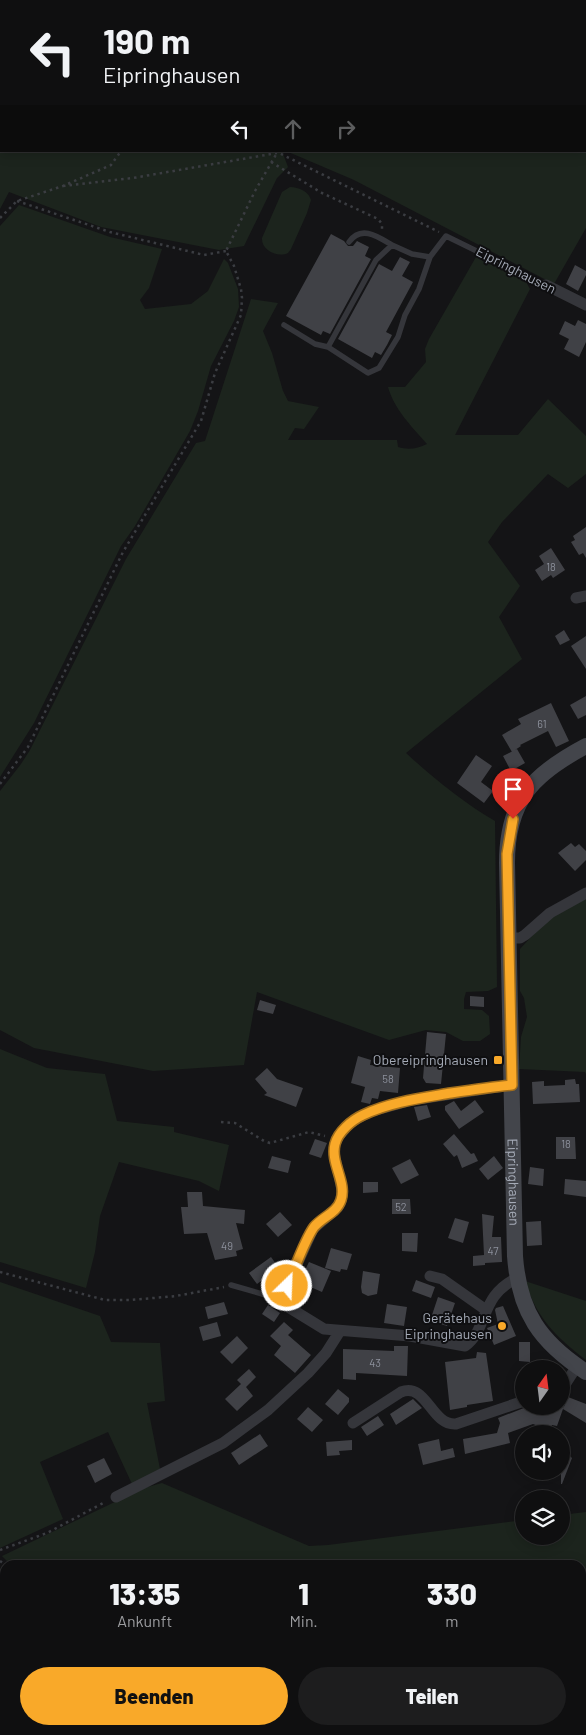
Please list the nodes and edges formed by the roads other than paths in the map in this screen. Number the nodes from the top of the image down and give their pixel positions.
1 (349, 242) dead end
2 (392, 245) junction
3 (430, 257) junction
4 (546, 285) joint
5 (586, 305) edge
6 (284, 325) dead end
7 (328, 347) junction
8 (586, 746) edge
9 (586, 894) edge
10 (509, 938) junction
11 (512, 1085) junction
12 (430, 1276) dead end
13 (517, 1278) junction
14 (231, 1286) road end
15 (280, 1302) junction
16 (486, 1310) junction
17 (340, 1332) junction
18 (582, 1369) edge
19 (570, 1380) edge
20 (515, 1404) edge
21 (353, 1423) dead end
22 (116, 1497) road end

1 - 2 lane
2 - 3 lane
2 - 7 lane
3 - 4 lane, Eipringhausen
3 - 7 lane
4 - 5 street, Eipringhausen
6 - 7 lane
8 - 10 main road, Eipringhausen
9 - 10 street
10 - 11 main road, Eipringhausen
11 - 13 main road, Eipringhausen
11 - 15 street
12 - 16 street
13 - 16 street
13 - 18 main road, Eipringhausen
14 - 15 lane
15 - 17 street
16 - 17 street
17 - 22 street
18 - 19 street, Eipringhausen
20 - 21 street

